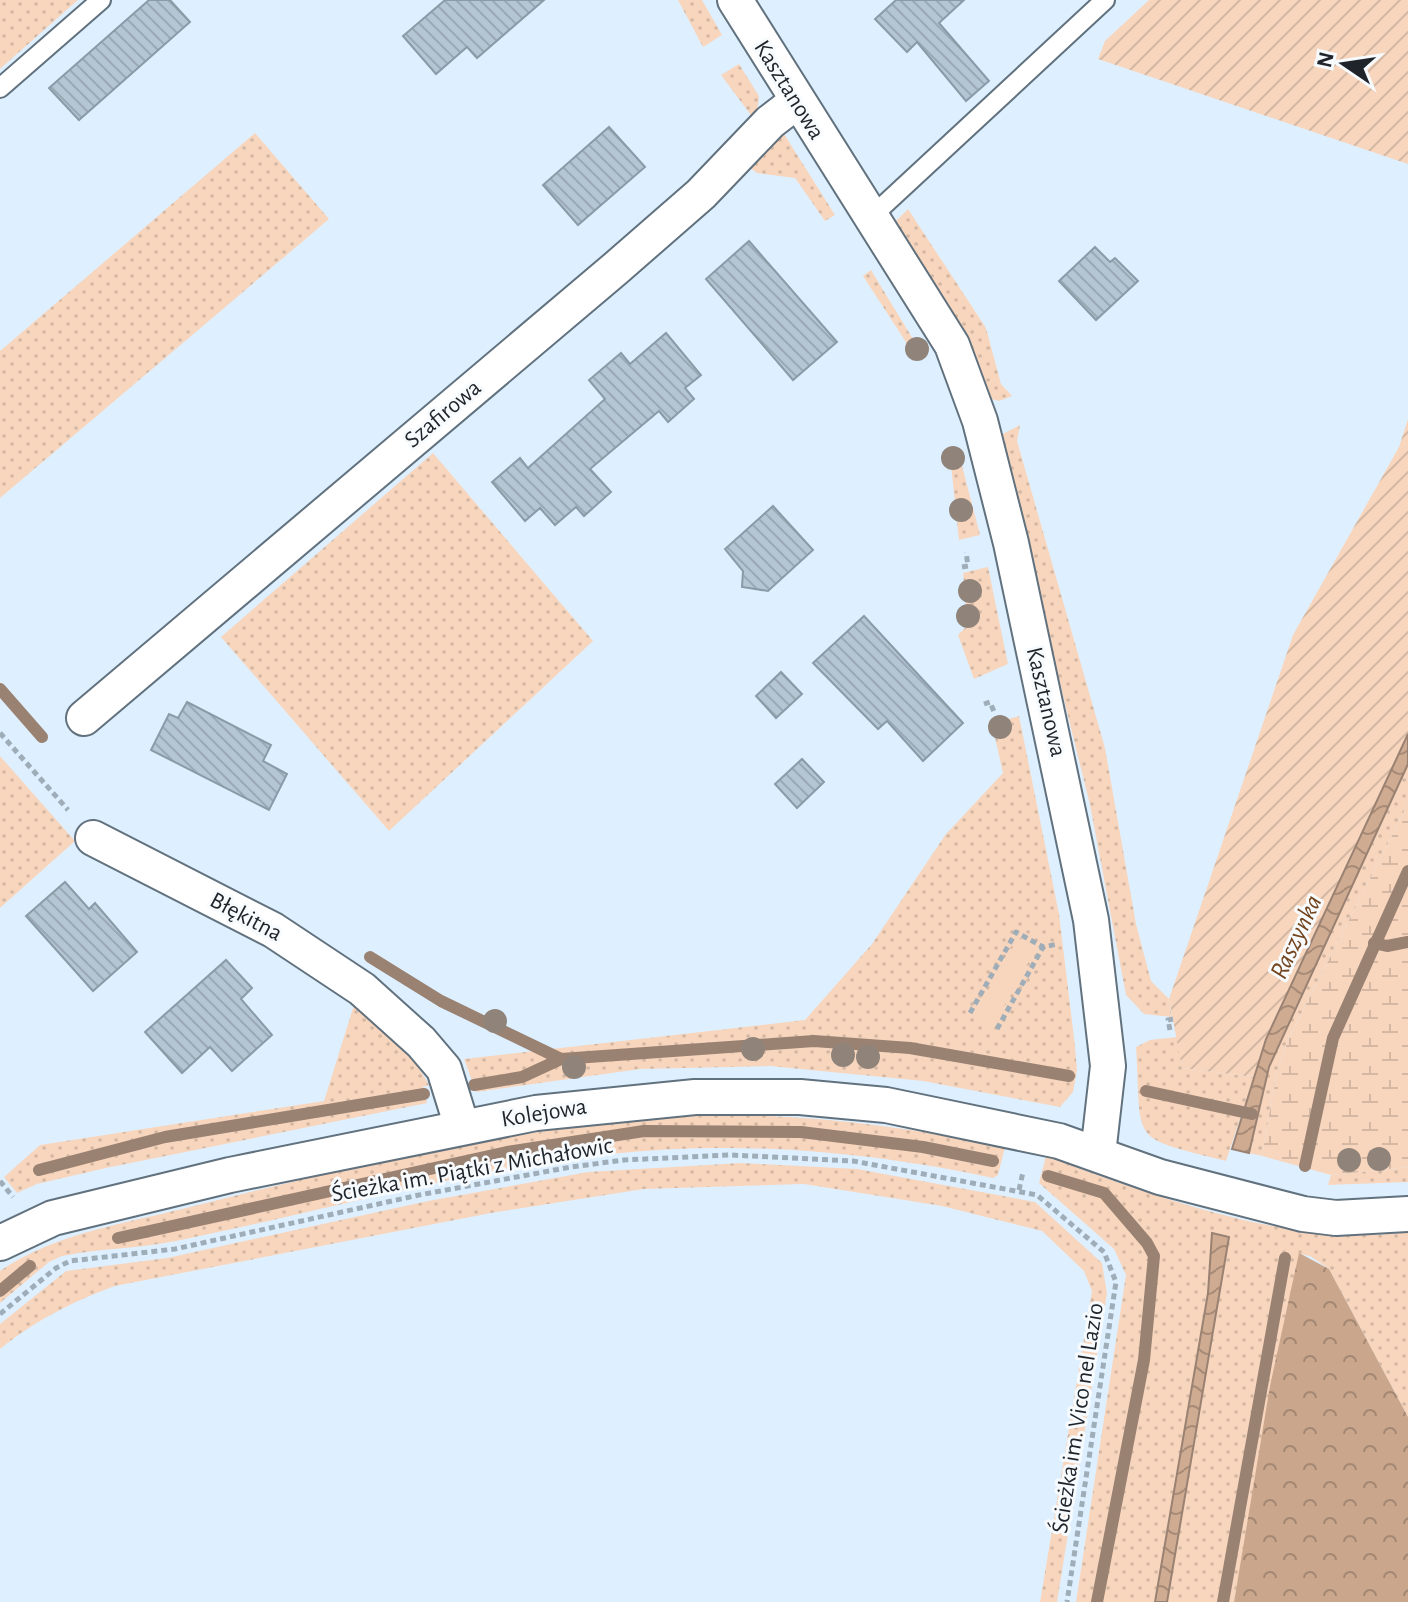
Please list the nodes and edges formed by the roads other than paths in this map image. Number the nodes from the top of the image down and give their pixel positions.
1 (101, 0) edge
2 (735, 0) edge
3 (1105, 0) edge
4 (0, 88) edge
5 (796, 102) junction
6 (871, 217) junction
7 (84, 718) dead end
8 (93, 838) road end
9 (462, 1127) junction
10 (1098, 1154) junction
11 (1408, 1214) edge
12 (0, 1243) edge

1 - 4 lane
2 - 5 street, Kasztanowa
3 - 6 lane
5 - 6 street, Kasztanowa
5 - 7 street, Szafirowa
6 - 10 street, Kasztanowa
8 - 9 street, Błękitna
9 - 10 street, Kolejowa
9 - 12 street, Kolejowa
10 - 11 street

